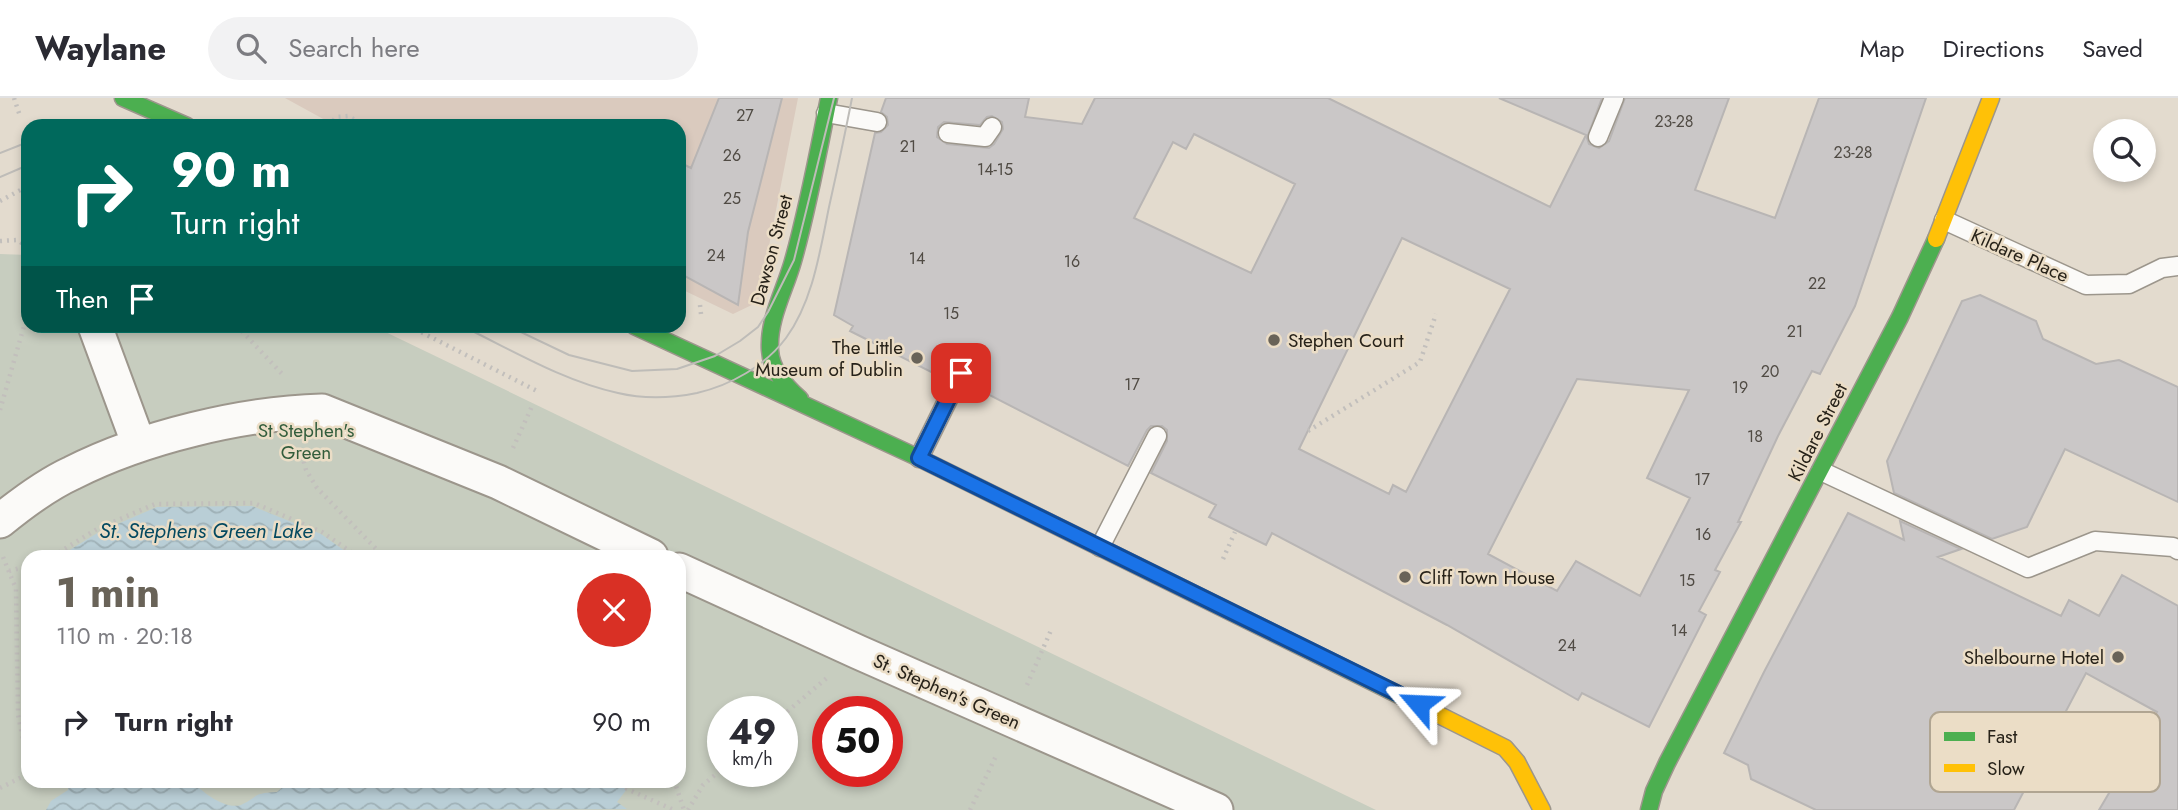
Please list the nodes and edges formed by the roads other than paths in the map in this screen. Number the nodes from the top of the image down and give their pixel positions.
1 (123, 98) edge
2 (1614, 98) edge
3 (1991, 98) edge
4 (827, 105) edge
5 (171, 119) edge
6 (877, 122) dead end
7 (992, 127) dead end
8 (948, 133) dead end
9 (1598, 137) dead end
10 (1944, 220) junction
11 (2178, 266) edge
12 (97, 333) edge
13 (649, 333) edge
14 (961, 373) dead end
15 (804, 403) junction
16 (1157, 436) dead end
17 (139, 446) junction
18 (919, 458) junction
19 (1821, 471) junction
20 (0, 521) edge
21 (1100, 547) junction
22 (639, 550) edge
23 (2178, 550) edge
24 (686, 573) edge
25 (1657, 807) edge
26 (1216, 810) edge
27 (1542, 810) edge

1 - 5 main road
2 - 9 lane
3 - 10 main road, Kildare Street
4 - 6 lane
4 - 15 main road, Dawson Street
7 - 8 lane
10 - 11 lane, Kildare Place
10 - 19 main road, Kildare Street
12 - 17 street
13 - 15 main road
14 - 18 lane
15 - 18 main road
16 - 21 lane
17 - 20 street
17 - 22 street
18 - 21 main road
19 - 23 lane
19 - 25 main road, Kildare Street
21 - 27 main road
24 - 26 street, St. Stephen's Green

